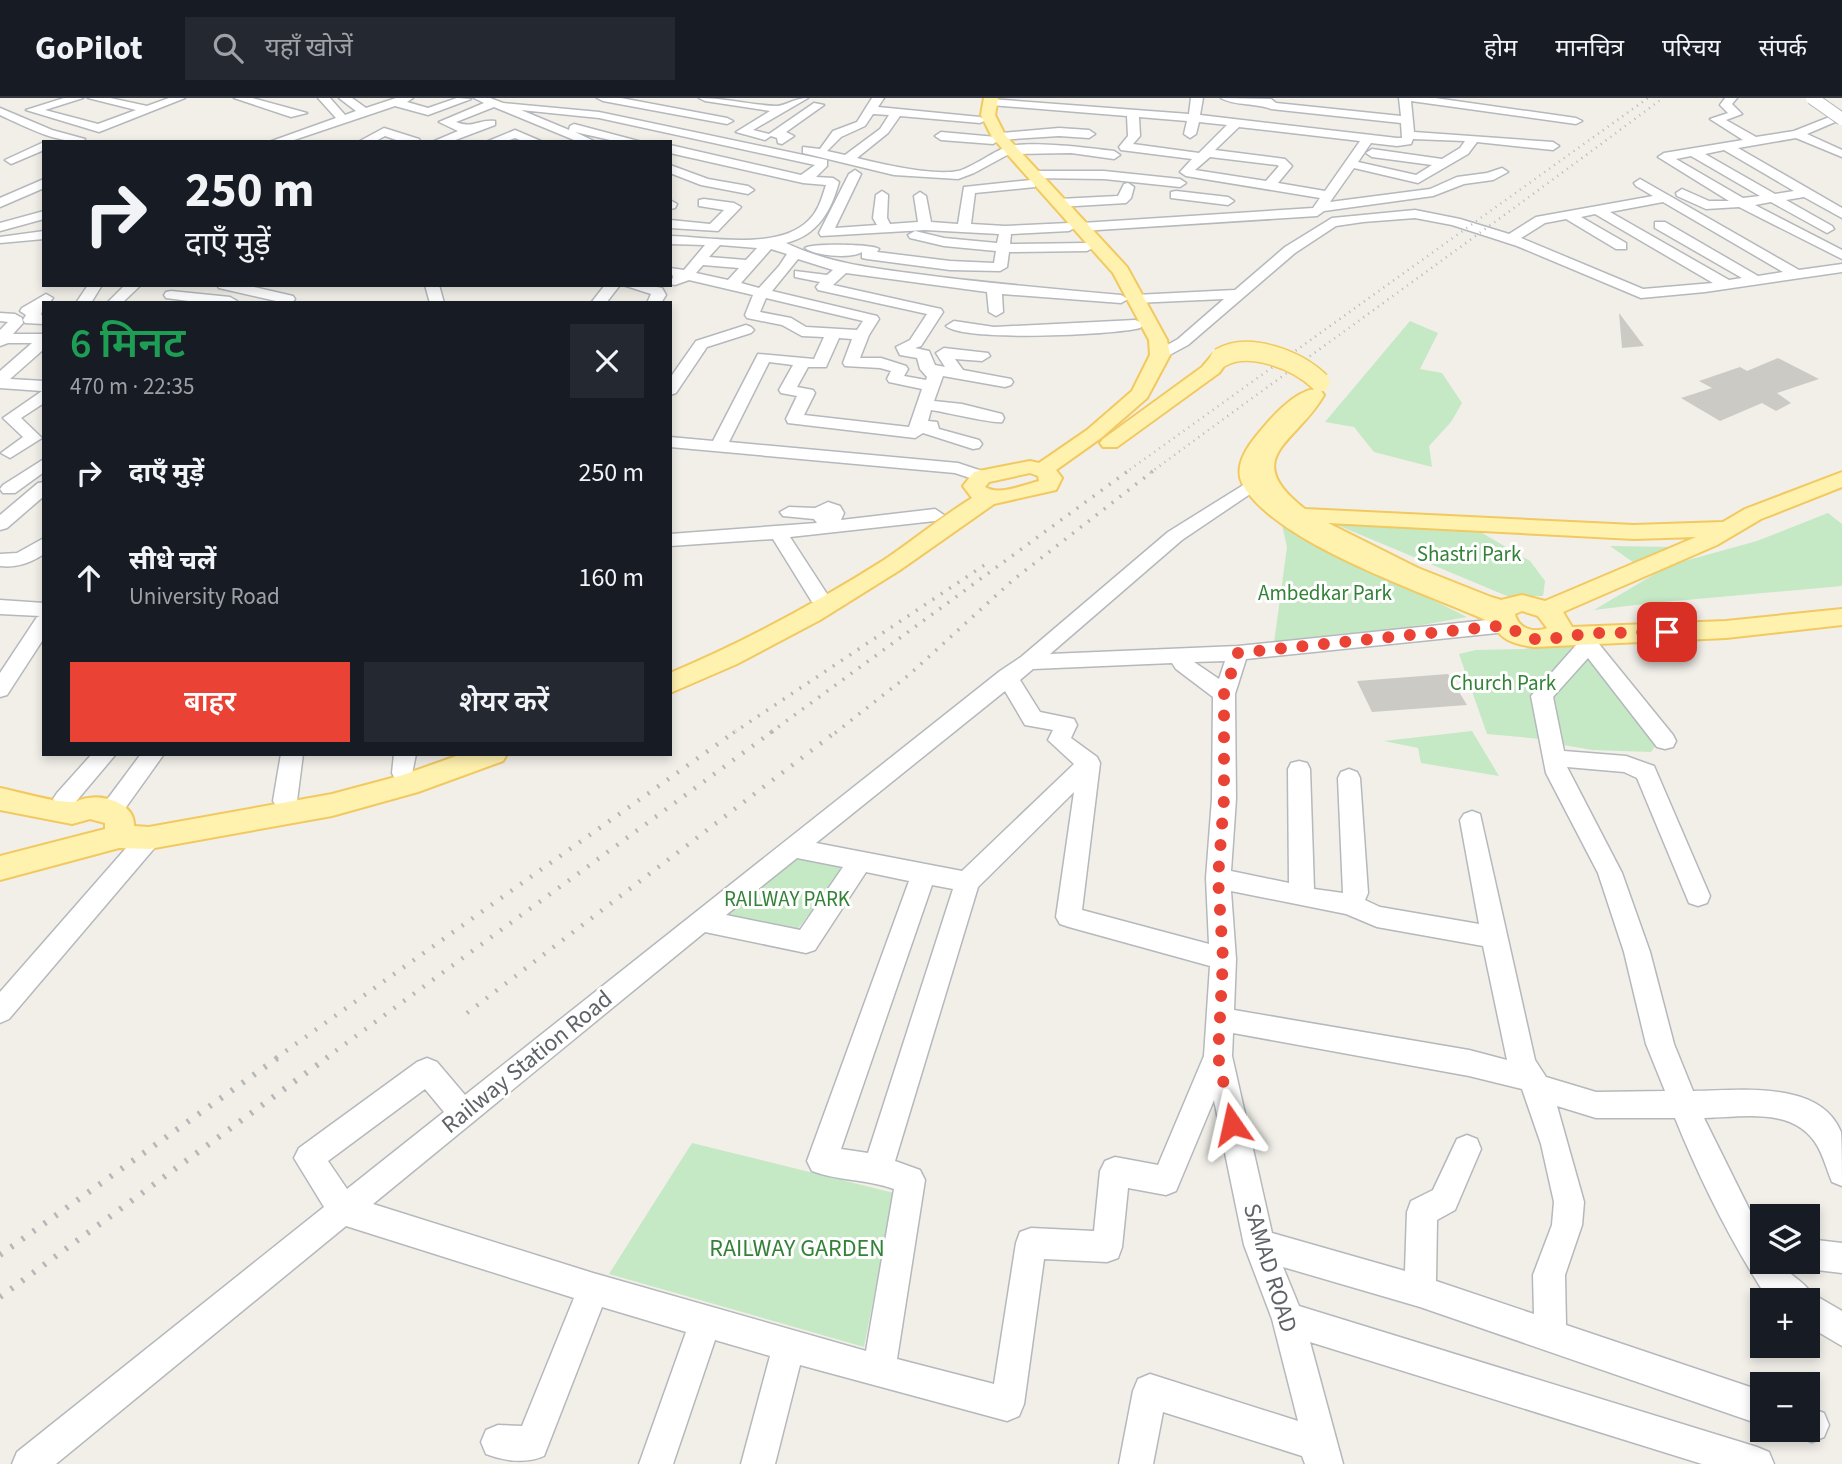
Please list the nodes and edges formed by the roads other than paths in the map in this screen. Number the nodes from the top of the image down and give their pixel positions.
1 (94, 98) edge
2 (179, 98) edge
3 (264, 98) edge
4 (324, 98) edge
5 (345, 98) edge
6 (407, 98) edge
7 (468, 98) edge
8 (566, 98) edge
9 (603, 98) edge
10 (705, 98) edge
11 (802, 98) edge
12 (877, 98) edge
13 (1014, 98) edge
14 (1126, 98) edge
15 (1227, 98) edge
16 (1405, 98) edge
17 (1411, 98) edge
18 (1731, 98) edge
19 (1814, 98) edge
20 (244, 99) edge
21 (292, 99) edge
22 (64, 100) edge
23 (1090, 100) edge
24 (752, 101) edge
25 (395, 102) junction
26 (494, 102) edge
27 (589, 103) dead end
28 (679, 103) dead end
29 (1172, 103) dead end
30 (653, 105) edge
31 (817, 105) dead end
32 (1196, 107) edge
33 (84, 109) dead end
34 (146, 109) junction
35 (32, 110) junction
36 (783, 110) junction
37 (870, 110) junction
38 (453, 111) dead end
39 (576, 111) junction
40 (1271, 111) edge
41 (97, 112) dead end
42 (365, 112) junction
43 (897, 112) junction
44 (301, 113) junction
45 (1133, 113) junction
46 (1533, 113) junction
47 (3, 115) edge
48 (520, 116) junction
49 (548, 116) junction
50 (562, 116) junction
51 (1090, 117) dead end
52 (1174, 117) junction
53 (1840, 117) edge
54 (123, 118) junction
55 (346, 118) junction
56 (1795, 120) dead end
57 (727, 121) junction
58 (1576, 121) dead end
59 (445, 122) junction
60 (589, 122) dead end
61 (491, 123) dead end
62 (992, 123) edge
63 (1236, 123) junction
64 (831, 125) dead end
65 (1160, 126) dead end
66 (1426, 126) dead end
67 (320, 127) junction
68 (627, 128) dead end
69 (463, 130) junction
70 (1300, 131) junction
71 (1407, 131) junction
72 (384, 132) junction
73 (1089, 134) dead end
74 (1190, 134) dead end
75 (1797, 134) junction
76 (417, 135) edge
77 (759, 135) junction
78 (701, 136) junction
79 (1454, 136) junction
80 (967, 138) junction
81 (1474, 138) junction
82 (30, 139) dead end
83 (1244, 139) dead end
84 (77, 140) edge
85 (281, 140) edge
86 (369, 140) edge
87 (442, 140) edge
88 (480, 140) edge
89 (498, 140) edge
90 (532, 140) edge
91 (585, 140) edge
92 (629, 140) edge
93 (782, 140) junction
94 (1749, 140) junction
95 (1515, 141) junction
96 (736, 143) junction
97 (42, 144) edge
98 (1297, 144) dead end
99 (1364, 145) junction
100 (42, 146) edge
101 (812, 146) junction
102 (1553, 146) dead end
103 (1726, 146) junction
104 (672, 149) edge
105 (724, 150) junction
106 (960, 151) dead end
107 (1464, 151) junction
108 (1277, 152) dead end
109 (1693, 152) junction
110 (843, 153) junction
111 (1768, 153) dead end
112 (1841, 154) edge
113 (1114, 155) dead end
114 (1818, 157) dead end
115 (709, 158) junction
116 (908, 159) dead end
117 (787, 163) dead end
118 (1446, 163) junction
119 (1197, 164) junction
120 (1350, 164) junction
121 (1139, 165) dead end
122 (675, 170) edge
123 (35, 171) edge
124 (894, 171) junction
125 (1502, 172) dead end
126 (803, 179) junction
127 (1032, 180) junction
128 (833, 182) junction
129 (1640, 183) dead end
130 (42, 184) edge
131 (1269, 186) junction
132 (1128, 187) dead end
133 (0, 191) edge
134 (1668, 193) junction
135 (1808, 193) junction
136 (882, 195) dead end
137 (920, 196) dead end
138 (16, 198) junction
139 (1772, 198) junction
140 (1228, 201) dead end
141 (0, 203) edge
142 (704, 203) dead end
143 (1059, 203) junction
144 (1742, 203) junction
145 (1164, 205) dead end
146 (1322, 205) junction
147 (732, 208) junction
148 (1596, 209) junction
149 (1841, 213) edge
150 (1270, 215) junction
151 (1568, 215) junction
152 (42, 216) edge
153 (1804, 216) junction
154 (1363, 218) junction
155 (672, 221) edge
156 (1781, 222) junction
157 (1660, 225) dead end
158 (925, 226) junction
159 (964, 227) junction
160 (1076, 227) junction
161 (1005, 230) junction
162 (1836, 230) edge
163 (1804, 234) junction
164 (42, 235) edge
165 (882, 235) junction
166 (2, 236) edge
167 (1511, 239) junction
168 (676, 241) edge
169 (716, 242) junction
170 (772, 242) junction
171 (959, 243) junction
172 (909, 244) dead end
173 (1621, 246) dead end
174 (1087, 247) junction
175 (858, 248) junction
176 (1003, 248) junction
177 (798, 255) junction
178 (1842, 255) edge
179 (701, 261) junction
180 (748, 264) junction
181 (947, 266) junction
182 (843, 268) junction
183 (1842, 268) edge
184 (672, 272) edge
185 (1794, 273) junction
186 (800, 274) dead end
187 (687, 275) junction
188 (830, 280) junction
189 (1755, 280) junction
190 (900, 281) junction
191 (672, 285) edge
192 (1727, 285) junction
193 (732, 286) junction
194 (132, 287) edge
195 (181, 287) edge
196 (234, 287) edge
197 (610, 287) edge
198 (641, 287) edge
199 (244, 289) junction
200 (939, 289) dead end
201 (994, 289) junction
202 (662, 291) edge
203 (841, 292) junction
204 (761, 293) junction
205 (1241, 294) junction
206 (46, 298) dead end
207 (167, 299) edge
208 (1128, 299) junction
209 (118, 301) edge
210 (208, 301) edge
211 (230, 301) edge
212 (285, 301) edge
213 (600, 301) edge
214 (817, 306) junction
215 (996, 312) dead end
216 (752, 315) junction
217 (0, 317) edge
218 (42, 319) edge
219 (946, 320) junction
220 (1135, 324) junction
221 (746, 330) junction
222 (833, 333) junction
223 (861, 335) junction
224 (1, 339) edge
225 (42, 339) edge
226 (42, 341) edge
227 (916, 343) junction
228 (1160, 355) junction
229 (764, 357) junction
230 (803, 362) junction
231 (928, 369) junction
232 (957, 374) junction
233 (0, 381) edge
234 (1005, 382) dead end
235 (42, 386) edge
236 (933, 386) junction
237 (672, 387) edge
238 (1317, 389) junction
239 (42, 396) edge
240 (927, 405) junction
241 (996, 418) dead end
242 (672, 442) edge
243 (912, 443) junction
244 (718, 447) junction
245 (672, 449) edge
246 (10, 453) dead end
247 (42, 465) edge
248 (979, 474) junction
249 (1043, 474) junction
250 (1842, 479) edge
251 (1253, 484) junction
252 (42, 489) edge
253 (3, 491) edge
254 (1842, 492) edge
255 (789, 512) dead end
256 (1296, 513) junction
257 (935, 515) junction
258 (878, 520) junction
259 (0, 524) edge
260 (1731, 528) junction
261 (778, 533) junction
262 (672, 540) edge
263 (42, 546) edge
264 (5, 564) edge
265 (819, 597) junction
266 (1842, 602) edge
267 (0, 607) edge
268 (42, 610) edge
269 (1842, 617) edge
270 (1505, 618) junction
271 (42, 625) edge
272 (1553, 625) junction
273 (1592, 639) junction
274 (1238, 653) junction
275 (1178, 655) junction
276 (1017, 669) junction
277 (675, 676) edge
278 (0, 690) edge
279 (1224, 694) junction
280 (1665, 741) dead end
281 (105, 756) edge
282 (152, 756) edge
283 (292, 756) edge
284 (444, 756) edge
285 (488, 756) edge
286 (1554, 758) junction
287 (404, 763) edge
288 (1088, 763) junction
289 (1299, 769) dead end
290 (1349, 778) dead end
291 (8, 794) edge
292 (285, 801) junction
293 (1472, 820) dead end
294 (110, 822) junction
295 (792, 848) junction
296 (860, 861) junction
297 (5, 870) edge
298 (924, 874) junction
299 (1218, 878) junction
300 (967, 882) junction
301 (1302, 896) junction
302 (1698, 896) dead end
303 (1349, 904) junction
304 (701, 921) junction
305 (1494, 937) junction
306 (1223, 959) junction
307 (0, 1011) edge
308 (1219, 1019) junction
309 (1218, 1056) junction
310 (1534, 1082) junction
311 (1685, 1106) junction
312 (463, 1114) junction
313 (1467, 1149) dead end
314 (878, 1169) junction
315 (1842, 1172) edge
316 (343, 1210) junction
317 (1750, 1235) edge
318 (1259, 1245) junction
319 (1820, 1255) edge
320 (1842, 1258) edge
321 (1771, 1274) edge
322 (1781, 1288) edge
323 (593, 1289) junction
324 (1420, 1291) junction
325 (1820, 1316) edge
326 (1288, 1319) junction
327 (706, 1321) junction
328 (1842, 1330) edge
329 (1550, 1337) junction
330 (789, 1345) junction
331 (879, 1371) junction
332 (1750, 1404) edge
333 (498, 1442) dead end
334 (1322, 1458) edge
335 (29, 1464) edge
336 (656, 1464) edge
337 (758, 1464) edge
338 (1136, 1464) edge
339 (1757, 1464) edge

1 - 34 street
2 - 34 street
3 - 20 street
4 - 55 street
5 - 42 street
6 - 25 street
7 - 25 street
8 - 49 street
9 - 30 street
10 - 24 street
11 - 36 street
12 - 37 street
13 - 23 street
14 - 23 street
15 - 40 street
16 - 71 street
17 - 46 street
18 - 94 street
19 - 53 street, bridge
20 - 44 street
21 - 44 street
22 - 33 street
22 - 35 street
24 - 36 street
24 - 57 street
25 - 42 street
26 - 38 street
26 - 48 street
26 - 49 street
26 - 59 street
26 - 69 street
27 - 30 street
28 - 57 street
29 - 32 street
30 - 57 street
31 - 93 street
32 - 40 street
32 - 52 street
32 - 63 street
32 - 74 street
34 - 54 street
35 - 47 street
35 - 54 street
36 - 77 street
37 - 43 street
37 - 110 street
39 - 49 street
39 - 50 street
39 - 78 street
40 - 63 street
40 - 70 street
40 - 71 street
41 - 54 street
42 - 55 street
43 - 62 street
43 - 110 street
44 - 67 street
45 - 52 street
45 - 62 street
45 - 119 street
46 - 58 street
46 - 95 street
47 - 84 street
48 - 49 street
48 - 91 street
49 - 50 street
49 - 92 street
50 - 60 street
51 - 62 street
52 - 65 street
53 - 56 street
53 - 75 street
55 - 67 street
55 - 72 street
57 - 78 street
59 - 69 street
59 - 76 street
61 - 69 street
62 - 73 street
62 - 80 street
62 - 80 street
62 - 113 street
62 - 124 street
62 - 127 main road
63 - 119 street
64 - 101 street
66 - 79 street
67 - 85 street
68 - 105 street
69 - 87 street
69 - 88 street
70 - 98 street
70 - 99 street
71 - 79 street
71 - 99 street
71 - 107 street
72 - 76 street
72 - 86 street
75 - 94 street
75 - 112 street
77 - 93 street
77 - 96 street
77 - 110 street
78 - 96 street
79 - 81 street
80 - 106 street
81 - 95 street
81 - 107 street
82 - 97 street
83 - 119 street
89 - 90 street
93 - 101 street
94 - 103 street
94 - 111 street
95 - 102 street
96 - 105 street
96 - 126 street
99 - 118 street
99 - 120 street
100 - 123 street
101 - 110 street
103 - 109 street
103 - 135 street
104 - 115 street
105 - 115 street
105 - 117 street
107 - 118 street
108 - 119 street
109 - 139 street
109 - 144 street
110 - 124 street
110 - 128 street
112 - 114 street
115 - 126 street
116 - 124 street
118 - 120 street
119 - 121 street
119 - 127 street
119 - 131 street
119 - 131 street
119 - 140 street
119 - 145 street
119 - 150 street
120 - 146 street
122 - 147 street
125 - 146 street
126 - 128 street
127 - 143 main road
127 - 159 street
127 - 160 main road
128 - 165 street
128 - 170 street
129 - 134 street
130 - 138 street
131 - 146 street
132 - 143 street
133 - 138 street
134 - 144 street
134 - 148 street
134 - 185 street
135 - 139 street
135 - 149 street
136 - 165 street
137 - 158 street
138 - 141 street
139 - 144 street
139 - 153 street
142 - 147 street
143 - 160 main road
144 - 156 street
146 - 150 street
146 - 154 street
147 - 155 street
147 - 170 street
148 - 151 street
148 - 192 street
149 - 153 street
150 - 160 street
151 - 167 street
151 - 173 street
152 - 166 street
153 - 156 street
153 - 162 street
154 - 167 street
154 - 205 street
156 - 163 street
157 - 189 street
158 - 159 street
158 - 165 street
159 - 161 street
160 - 161 street
160 - 174 main road
160 - 208 main road
161 - 176 street
162 - 163 street
163 - 178 street
164 - 166 street
165 - 171 street
165 - 172 street
165 - 175 street
167 - 192 street
168 - 169 street
169 - 170 street
169 - 179 street
170 - 177 street
170 - 180 street
171 - 176 street
171 - 181 street
174 - 176 street
174 - 208 main road
175 - 177 street
175 - 181 street
176 - 181 street
177 - 182 street
177 - 204 street
179 - 180 street
179 - 187 street
180 - 193 street
182 - 188 street
182 - 190 street
183 - 185 street
184 - 187 street
185 - 189 street
186 - 188 street
187 - 191 street
187 - 193 street
188 - 203 street
189 - 192 street
190 - 200 street
190 - 201 street
190 - 219 street
193 - 204 street
194 - 209 street
195 - 207 street
196 - 199 street
197 - 213 street
198 - 202 street
199 - 211 street
199 - 212 street
201 - 208 street
201 - 215 street
203 - 214 street
203 - 219 street
204 - 214 street
204 - 216 street
205 - 208 street
205 - 228 street
206 - 218 street
207 - 210 street
208 - 220 main road
208 - 228 main road
214 - 223 street
216 - 221 street
216 - 222 street
217 - 224 street
219 - 220 street
219 - 227 street
219 - 227 street
219 - 232 street
220 - 249 main road
221 - 229 street
221 - 237 street
222 - 223 street
222 - 230 street
223 - 236 street
224 - 225 street
226 - 233 street
227 - 231 street
228 - 249 main road
229 - 230 street
229 - 244 street
230 - 243 street
231 - 232 street
231 - 236 street
232 - 234 street
233 - 235 street
236 - 240 street
238 - 249 main road, bridge
238 - 251 main road
238 - 256 main road
239 - 246 street
240 - 241 street
240 - 243 street
242 - 244 street
243 - 244 street
243 - 248 street
243 - 248 street
245 - 248 street
247 - 253 street
248 - 249 main road
248 - 257 main road
248 - 277 main road
250 - 260 main road
251 - 270 main road
251 - 276 street
252 - 259 street
254 - 260 main road
255 - 258 street
256 - 260 main road
256 - 270 main road
257 - 258 street
257 - 265 main road
258 - 261 street
260 - 272 main road
261 - 262 street
261 - 265 street
263 - 264 street
265 - 277 main road
266 - 272 main road
267 - 268 street
269 - 273 main road
270 - 272 main road
270 - 272 main road
270 - 274 street
271 - 278 street
272 - 273 main road
273 - 280 street
273 - 286 street
274 - 275 street
274 - 279 street, SAMAD ROAD
275 - 276 street
275 - 279 street
276 - 288 street
276 - 295 street, Railway Station Road
279 - 299 street, SAMAD ROAD
281 - 294 street
282 - 294 street
283 - 292 street
284 - 287 main road
285 - 294 main road
286 - 302 street
286 - 311 street
287 - 292 main road
288 - 300 street
288 - 306 street
289 - 301 street
290 - 303 street
291 - 294 main road
292 - 294 main road
293 - 305 street
294 - 297 main road
294 - 307 street
295 - 296 street
295 - 304 street, Railway Station Road
296 - 298 street
296 - 304 street
298 - 300 street
298 - 314 street
299 - 301 street
299 - 306 street, SAMAD ROAD
300 - 314 street
301 - 303 street
303 - 305 street
304 - 312 street, Railway Station Road
305 - 310 street
306 - 308 street, SAMAD ROAD
308 - 309 street, SAMAD ROAD
308 - 310 street
309 - 318 street, SAMAD ROAD
309 - 331 street
310 - 311 street
310 - 329 street
311 - 315 street
311 - 317 street
312 - 316 street, Railway Station Road
312 - 316 street
313 - 324 street
314 - 331 street
316 - 323 street
316 - 335 street, Railway Station Road
318 - 324 street
318 - 326 street, SAMAD ROAD
319 - 320 street
321 - 322 street
323 - 327 street
323 - 333 street
324 - 329 street
325 - 328 street
326 - 334 street, SAMAD ROAD
326 - 339 street
327 - 330 street
327 - 336 street
329 - 332 street
330 - 331 street
330 - 337 street
334 - 338 street

